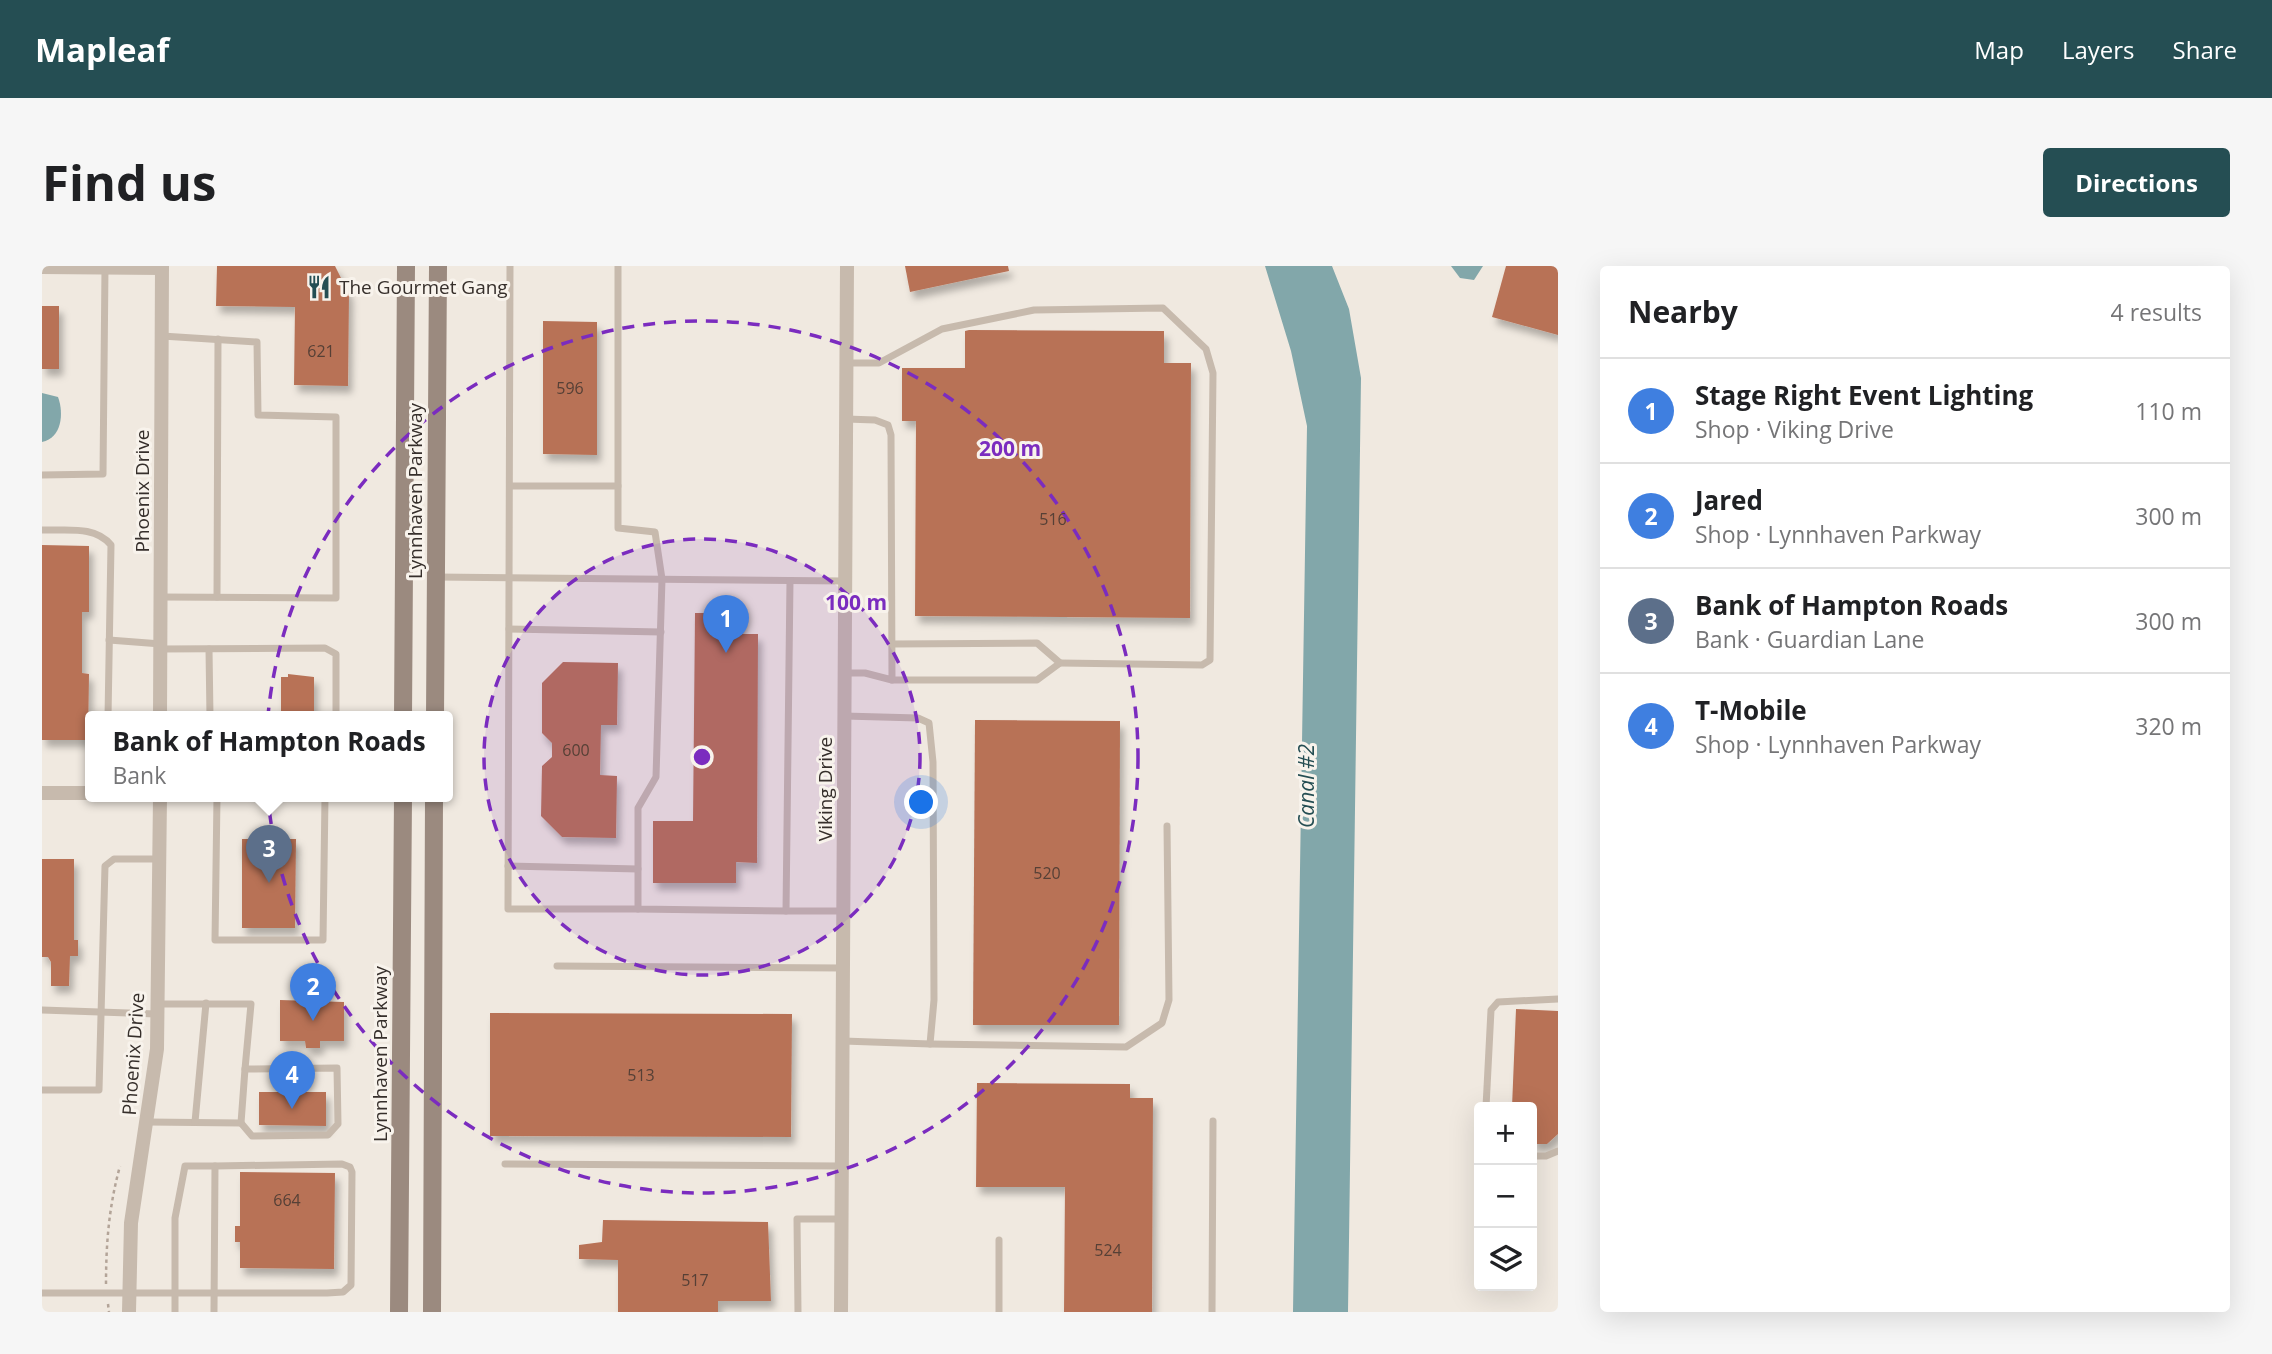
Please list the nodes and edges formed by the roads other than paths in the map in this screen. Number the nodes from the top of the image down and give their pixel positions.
1 (406, 266) edge
2 (438, 266) edge
3 (510, 266) edge
4 (618, 266) edge
5 (847, 266) edge
6 (42, 267) edge
7 (105, 267) edge
8 (162, 267) edge
9 (162, 336) junction
10 (218, 339) junction
11 (846, 363) junction
12 (846, 419) junction
13 (42, 475) edge
14 (510, 486) junction
15 (618, 486) junction
16 (42, 530) edge
17 (436, 577) junction
18 (509, 578) junction
19 (662, 579) junction
20 (790, 581) junction
21 (845, 581) junction
22 (161, 597) junction
23 (217, 597) junction
24 (509, 629) junction
25 (661, 632) junction
26 (110, 640) junction
27 (892, 644) junction
28 (160, 646) junction
29 (209, 649) junction
30 (1060, 663) junction
31 (845, 673) junction
32 (892, 680) junction
33 (108, 711) edge
34 (160, 711) edge
35 (210, 711) edge
36 (336, 711) edge
37 (403, 711) edge
38 (435, 711) edge
39 (844, 716) junction
40 (42, 793) edge
41 (85, 793) edge
42 (160, 802) edge
43 (217, 802) edge
44 (325, 802) edge
45 (403, 802) edge
46 (435, 802) edge
47 (1167, 826) dead end
48 (159, 859) junction
49 (508, 866) junction
50 (638, 869) junction
51 (638, 909) junction
52 (786, 911) junction
53 (844, 911) junction
54 (557, 966) dead end
55 (843, 968) junction
56 (1558, 999) edge
57 (206, 1003) junction
58 (157, 1009) junction
59 (42, 1010) edge
60 (104, 1012) junction
61 (843, 1041) junction
62 (930, 1044) junction
63 (245, 1069) junction
64 (42, 1090) edge
65 (1486, 1102) edge
66 (1213, 1121) dead end
67 (148, 1122) junction
68 (195, 1122) junction
69 (241, 1123) junction
70 (1558, 1151) edge
71 (1537, 1156) edge
72 (505, 1164) dead end
73 (215, 1166) junction
74 (842, 1166) junction
75 (842, 1219) junction
76 (999, 1240) dead end
77 (42, 1293) edge
78 (130, 1293) junction
79 (175, 1293) junction
80 (213, 1294) junction
81 (130, 1312) edge
82 (175, 1312) edge
83 (214, 1312) edge
84 (399, 1312) edge
85 (432, 1312) edge
86 (798, 1312) edge
87 (841, 1312) edge
88 (999, 1312) edge
89 (1212, 1312) edge

1 - 37 main road, Lynnhaven Parkway
2 - 17 main road, Lynnhaven Parkway
3 - 14 lane
4 - 15 lane
5 - 11 street, Viking Drive
6 - 7 street
7 - 8 street
7 - 13 lane
8 - 9 street, Phoenix Drive
9 - 10 lane
9 - 22 street, Phoenix Drive
10 - 23 lane
10 - 23 lane
11 - 12 street, Viking Drive
11 - 30 lane
12 - 21 street, Viking Drive
12 - 27 lane
14 - 15 lane
14 - 18 lane
15 - 19 lane
16 - 26 lane
17 - 18 lane
17 - 38 main road, Lynnhaven Parkway
18 - 19 lane
18 - 24 lane
19 - 20 lane
19 - 25 lane
20 - 21 lane
20 - 52 lane
21 - 31 street, Viking Drive
22 - 23 lane
22 - 28 street, Phoenix Drive
24 - 25 lane
24 - 49 lane
25 - 50 lane
26 - 28 lane
26 - 33 lane
27 - 30 lane
27 - 32 lane
28 - 29 lane
28 - 34 street, Phoenix Drive
29 - 35 lane
29 - 36 lane
30 - 32 lane
31 - 32 lane
31 - 39 street, Viking Drive
39 - 53 street, Viking Drive
39 - 62 lane
40 - 41 street
42 - 48 street, Phoenix Drive
43 - 44 lane
45 - 84 main road, Lynnhaven Parkway
46 - 85 main road
47 - 62 lane
48 - 58 street, Phoenix Drive
48 - 60 lane
49 - 50 lane
49 - 51 lane
50 - 51 lane
51 - 52 lane
52 - 53 lane
53 - 55 street, Viking Drive
54 - 55 lane
55 - 61 street, Viking Drive
56 - 65 lane
57 - 58 lane
57 - 63 lane
57 - 68 lane
58 - 60 lane
58 - 67 street, Phoenix Drive
59 - 60 lane
60 - 64 lane
61 - 62 lane
61 - 74 street, Viking Drive
63 - 69 lane
63 - 69 lane
66 - 89 lane
67 - 68 lane
67 - 78 street, Phoenix Drive
68 - 69 lane
70 - 71 lane
72 - 74 lane
73 - 79 lane
73 - 80 lane
73 - 80 lane
74 - 75 street, Viking Drive
75 - 86 lane
75 - 87 street, Viking Drive
76 - 88 lane
77 - 78 lane
78 - 79 lane
78 - 81 street, Phoenix Drive
79 - 80 lane
79 - 82 lane
80 - 83 lane

